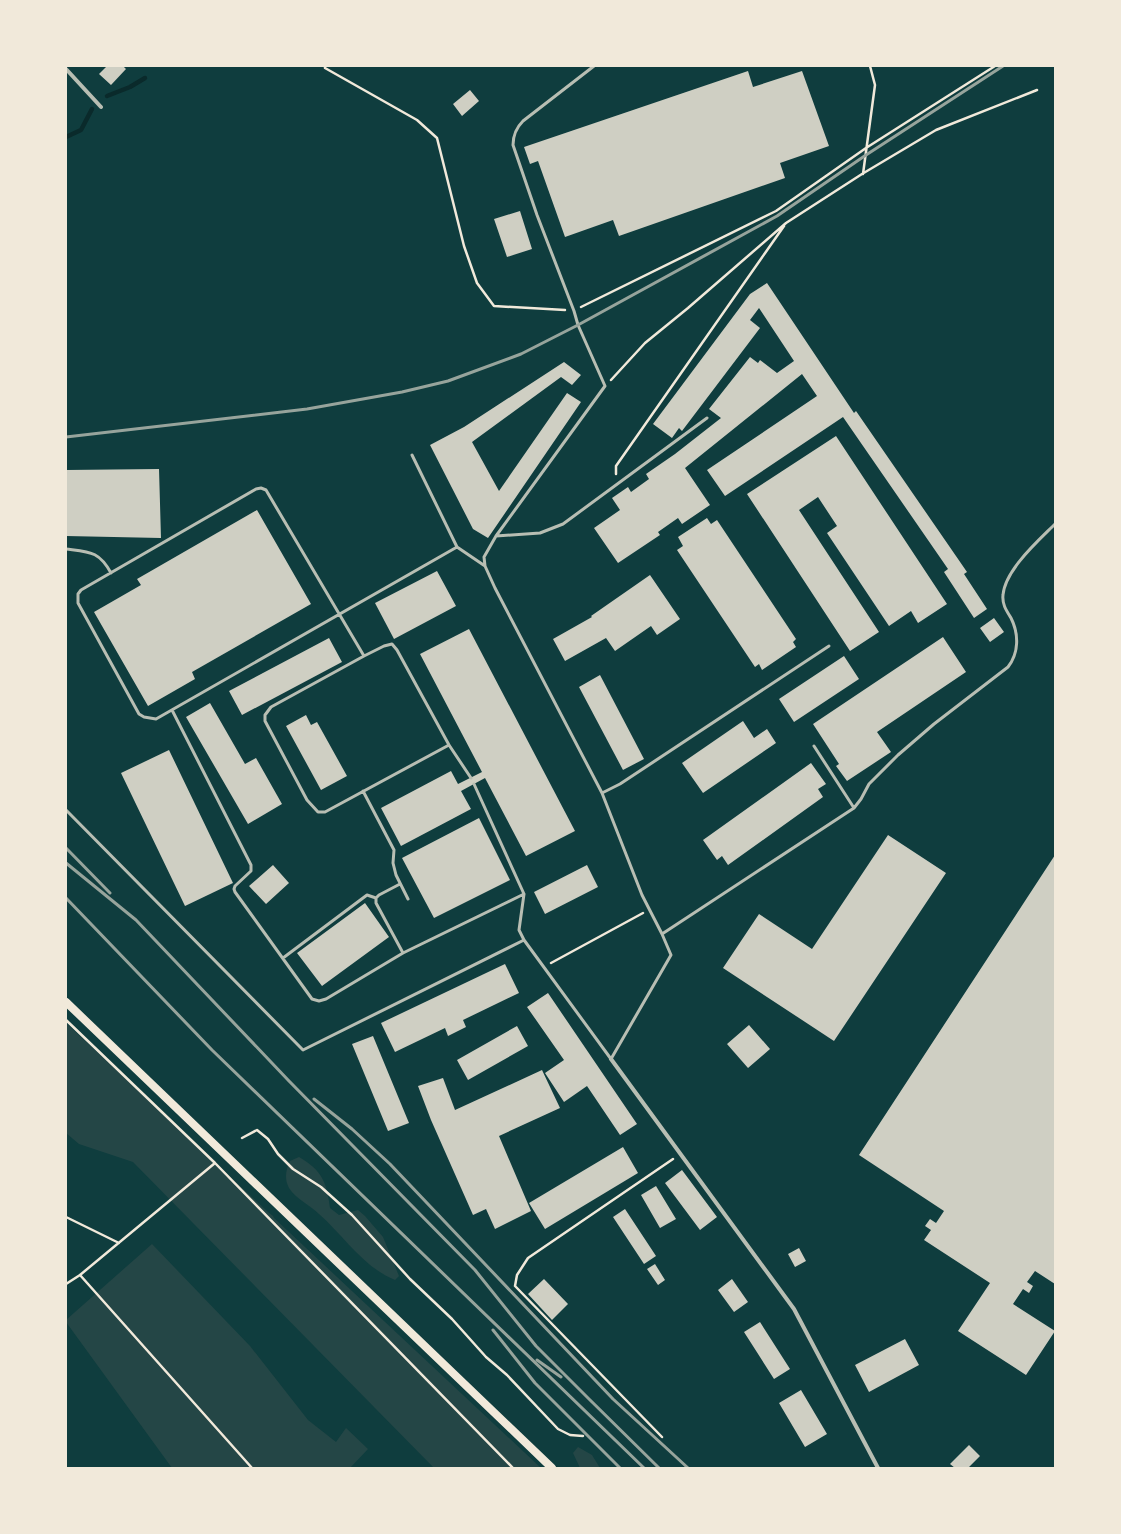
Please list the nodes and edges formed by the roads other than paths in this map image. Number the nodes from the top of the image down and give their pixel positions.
1 (594, 66) edge
2 (66, 69) edge
3 (101, 107) dead end
4 (708, 418) dead end
5 (412, 455) dead end
6 (1055, 524) edge
7 (496, 536) junction
8 (456, 547) junction
9 (66, 549) edge
10 (485, 566) junction
11 (111, 573) junction
12 (340, 615) junction
13 (829, 646) dead end
14 (364, 656) junction
15 (172, 710) junction
16 (449, 745) junction
17 (814, 746) dead end
18 (471, 778) dead end
19 (474, 784) dead end
20 (363, 791) junction
21 (602, 793) junction
22 (854, 808) junction
23 (66, 810) edge
24 (400, 884) junction
25 (524, 894) junction
26 (376, 898) junction
27 (408, 899) dead end
28 (662, 934) junction
29 (524, 940) junction
30 (404, 953) junction
31 (283, 958) junction
32 (66, 1002) edge
33 (611, 1059) junction
34 (552, 1468) edge
35 (878, 1468) edge

1 - 7 lane
2 - 3 street
4 - 7 lane
5 - 8 lane
6 - 22 lane
7 - 10 lane
8 - 10 lane
8 - 12 lane
9 - 11 lane
10 - 21 lane
11 - 12 lane
11 - 15 lane
12 - 14 lane
12 - 15 lane
13 - 21 lane
14 - 16 lane
14 - 20 lane
15 - 31 lane
16 - 18 lane
16 - 20 lane
17 - 22 lane
19 - 25 lane
20 - 24 lane
21 - 28 lane
22 - 28 lane
23 - 29 lane
24 - 26 lane
24 - 27 lane
25 - 29 lane
25 - 30 lane
26 - 30 lane
26 - 31 lane
28 - 33 lane
29 - 33 lane
30 - 31 lane
32 - 34 main road
33 - 35 street

